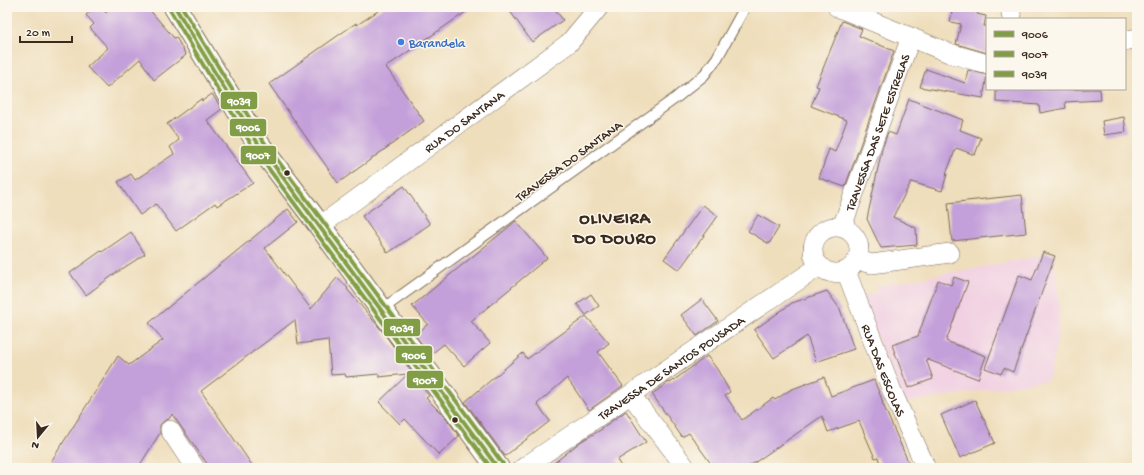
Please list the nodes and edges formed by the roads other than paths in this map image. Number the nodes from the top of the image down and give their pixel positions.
1 (175, 7) edge
2 (599, 7) edge
3 (745, 7) edge
4 (837, 7) edge
5 (1010, 7) edge
6 (1012, 18) edge
7 (911, 37) junction
8 (1137, 38) edge
9 (1126, 41) edge
10 (986, 64) edge
11 (320, 226) junction
12 (842, 227) junction
13 (950, 253) dead end
14 (852, 265) junction
15 (820, 266) junction
16 (381, 310) junction
17 (631, 395) junction
18 (170, 430) dead end
19 (195, 468) edge
20 (498, 468) edge
21 (523, 468) edge
22 (686, 468) edge
23 (926, 468) edge

1 - 11 street
2 - 11 street, RUA DO SANTANA
3 - 16 lane, TRAVESSA DO SANTANA
4 - 7 street
5 - 6 street
7 - 10 street
7 - 12 street, TRAVESSA DAS SETE ESTRELAS
8 - 9 street
11 - 16 street
12 - 14 street
12 - 15 street
13 - 14 street
14 - 15 street
14 - 23 street, RUA DAS ESCOLAS
15 - 17 street, TRAVESSA DE SANTOS POUSADA
16 - 20 street
17 - 21 street, TRAVESSA DE SANTOS POUSADA
17 - 22 street
18 - 19 street

